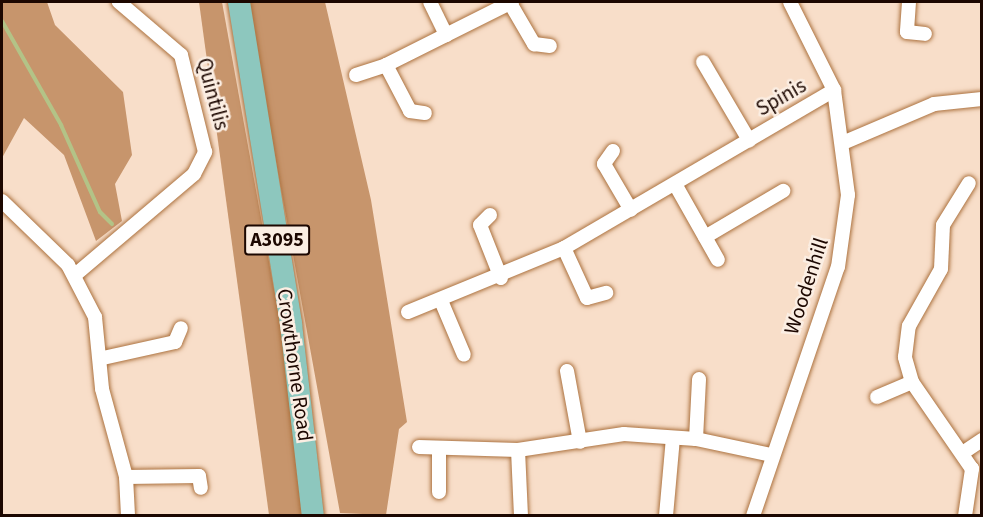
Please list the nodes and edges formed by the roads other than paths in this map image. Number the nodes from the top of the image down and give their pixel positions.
1 (119, 2) edge
2 (240, 2) edge
3 (430, 2) edge
4 (511, 2) edge
5 (790, 2) edge
6 (909, 2) edge
7 (446, 34) junction
8 (925, 34) dead end
9 (550, 46) dead end
10 (703, 62) dead end
11 (386, 65) junction
12 (356, 75) dead end
13 (834, 90) junction
14 (981, 99) edge
15 (425, 113) dead end
16 (749, 140) junction
17 (845, 142) junction
18 (613, 151) dead end
19 (969, 183) dead end
20 (675, 184) junction
21 (783, 191) dead end
22 (2, 201) edge
23 (631, 210) junction
24 (490, 215) dead end
25 (705, 237) junction
26 (564, 248) junction
27 (718, 260) dead end
28 (75, 275) junction
29 (501, 278) junction
30 (606, 293) dead end
31 (442, 303) junction
32 (408, 312) dead end
33 (181, 328) dead end
34 (464, 355) dead end
35 (103, 358) junction
36 (567, 371) dead end
37 (699, 379) dead end
38 (912, 382) junction
39 (877, 398) dead end
40 (673, 438) junction
41 (696, 439) junction
42 (981, 440) edge
43 (580, 442) junction
44 (419, 447) dead end
45 (439, 450) junction
46 (518, 450) junction
47 (964, 452) junction
48 (771, 455) junction
49 (126, 477) junction
50 (201, 488) dead end
51 (439, 492) dead end
52 (128, 516) edge
53 (313, 516) edge
54 (521, 516) edge
55 (666, 516) edge
56 (753, 516) edge
57 (965, 516) edge

1 - 28 street, Quintilis
2 - 53 main road, Crowthorne Road / A3095
3 - 7 street
4 - 7 street
4 - 9 street
5 - 13 street, Woodenhill
6 - 8 street
7 - 11 street
10 - 16 street, Spinis
11 - 12 street
11 - 15 street
13 - 16 street, Spinis
13 - 17 street, Woodenhill
14 - 17 street
16 - 20 street, Spinis
17 - 48 street, Woodenhill
18 - 23 street
19 - 38 street
20 - 23 street, Spinis
20 - 25 street
21 - 25 street
22 - 28 street
23 - 26 street, Spinis
24 - 29 street
25 - 27 street
26 - 29 street, Spinis
26 - 30 street
28 - 35 street
29 - 31 street, Spinis
31 - 32 street, Spinis
31 - 34 street
33 - 35 street
35 - 49 street
36 - 43 street
37 - 41 street
38 - 39 street
38 - 47 street
40 - 41 street
40 - 43 street
40 - 55 street
41 - 48 street
42 - 47 street
43 - 46 street
44 - 45 street
45 - 46 street
45 - 51 street
46 - 54 street
47 - 57 street
48 - 56 street, Woodenhill
49 - 50 street
49 - 52 street

